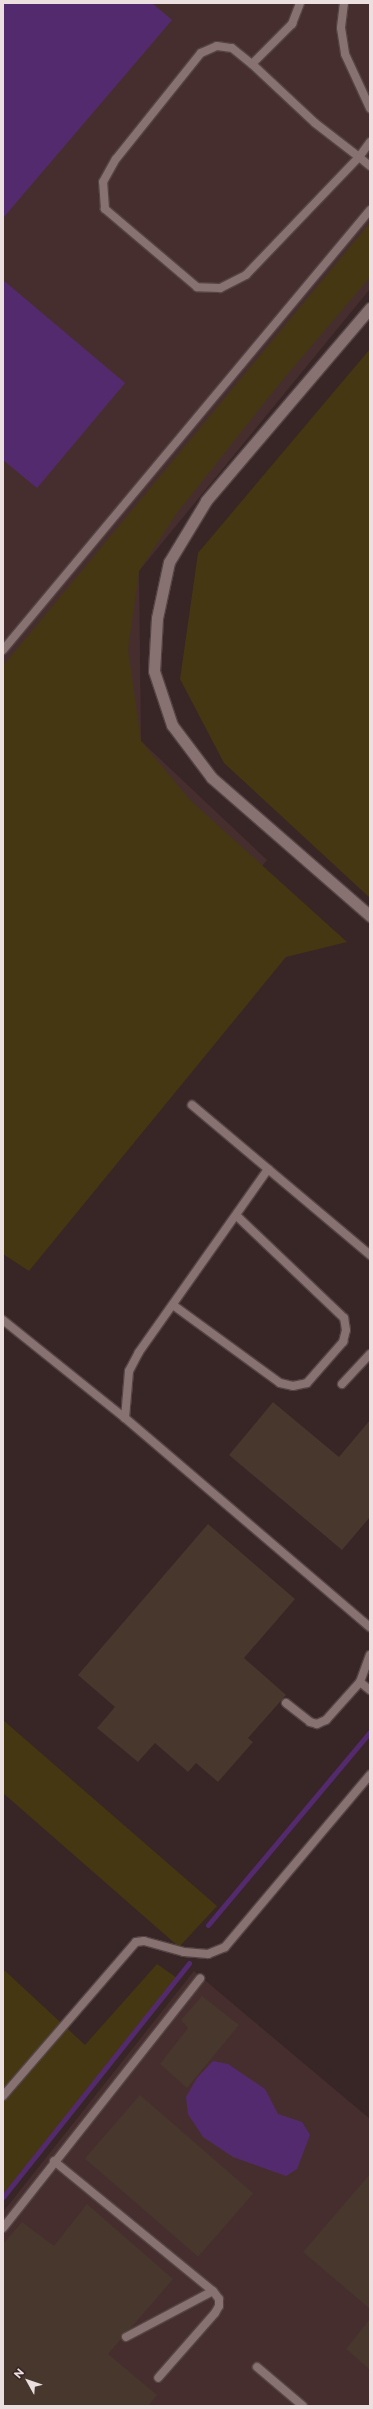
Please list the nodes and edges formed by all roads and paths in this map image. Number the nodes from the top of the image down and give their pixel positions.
1 (300, 3) edge
2 (344, 3) edge
3 (252, 64) junction
4 (370, 108) edge
5 (370, 142) edge
6 (359, 157) junction
7 (370, 166) edge
8 (370, 210) edge
9 (370, 308) edge
10 (3, 650) edge
11 (370, 916) edge
12 (192, 1105) dead end
13 (268, 1169) junction
14 (236, 1215) junction
15 (370, 1256) edge
16 (173, 1305) junction
17 (3, 1320) edge
18 (370, 1354) edge
19 (342, 1384) dead end
20 (125, 1418) junction
21 (370, 1627) edge
22 (370, 1655) edge
23 (360, 1682) junction
24 (370, 1690) edge
25 (286, 1703) dead end
26 (370, 1775) edge
27 (200, 1979) dead end
28 (3, 2096) edge
29 (54, 2161) junction
30 (3, 2228) edge
31 (213, 2291) junction
32 (126, 2337) dead end
33 (257, 2367) dead end
34 (158, 2378) dead end
35 (303, 2406) edge

1 - 3 lane
2 - 4 lane
3 - 6 lane
3 - 6 lane
5 - 6 lane
6 - 7 lane
8 - 10 lane
9 - 11 street
12 - 13 lane
13 - 14 lane
13 - 15 lane
14 - 16 lane
14 - 16 lane
16 - 20 lane
17 - 20 lane
18 - 19 lane
20 - 21 lane
22 - 23 lane
23 - 24 lane
23 - 25 lane
26 - 28 lane
27 - 29 lane
29 - 30 lane
29 - 31 lane
31 - 32 lane
31 - 34 lane
33 - 35 lane

